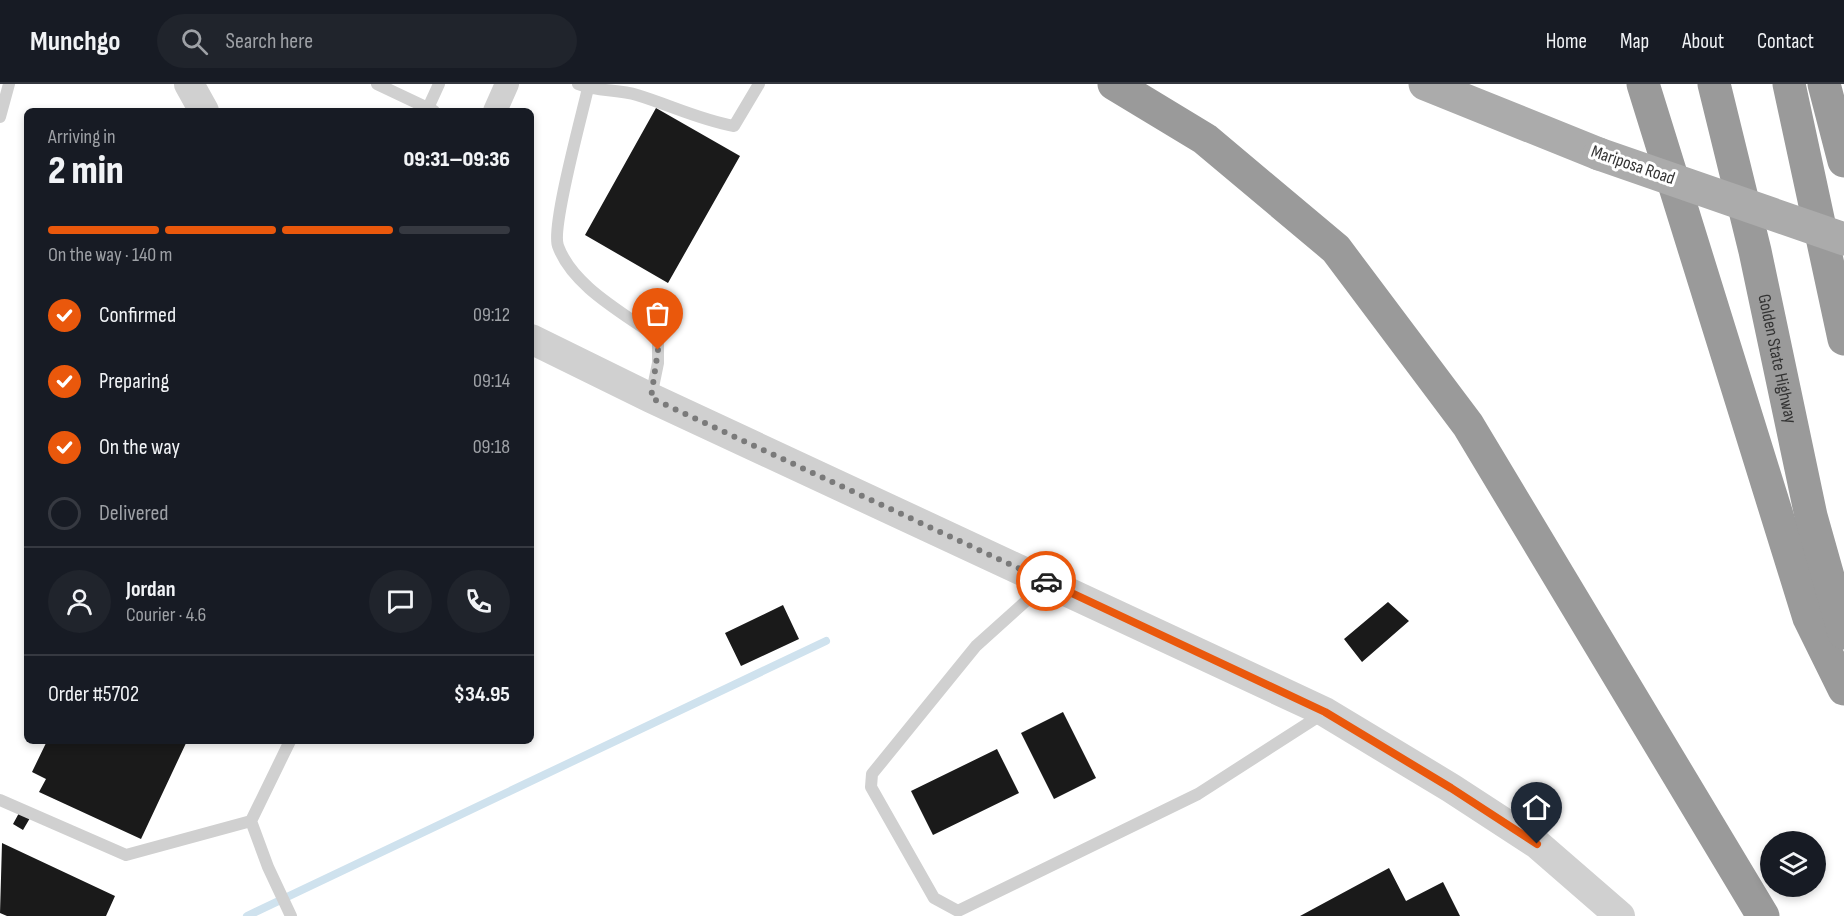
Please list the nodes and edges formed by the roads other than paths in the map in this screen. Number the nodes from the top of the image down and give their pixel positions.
1 (9, 84) edge
2 (189, 84) edge
3 (376, 84) edge
4 (439, 84) edge
5 (507, 84) edge
6 (759, 84) edge
7 (1114, 84) edge
8 (1425, 84) edge
9 (1643, 84) edge
10 (1714, 84) edge
11 (1789, 84) edge
12 (1824, 84) edge
13 (583, 86) edge
14 (202, 108) edge
15 (427, 108) edge
16 (432, 108) edge
17 (496, 108) edge
18 (0, 117) edge
19 (1844, 160) edge
20 (1844, 239) edge
21 (1844, 339) edge
22 (534, 340) edge
23 (651, 398) junction
24 (1047, 582) junction
25 (1844, 633) edge
26 (1844, 688) edge
27 (1325, 712) junction
28 (289, 744) edge
29 (0, 800) edge
30 (251, 821) junction
31 (291, 916) edge
32 (1620, 916) edge
33 (1763, 916) edge

1 - 18 lane
2 - 14 street
3 - 15 lane
4 - 16 lane
5 - 17 street
6 - 13 lane
7 - 33 highway
8 - 20 main road, Mariposa Road, bridge
9 - 26 highway
10 - 25 highway, Golden State Highway
11 - 21 highway
12 - 19 highway
13 - 23 lane
22 - 23 street
23 - 24 street
24 - 27 street
24 - 27 lane
27 - 32 street
28 - 30 lane
29 - 30 lane
30 - 31 lane

